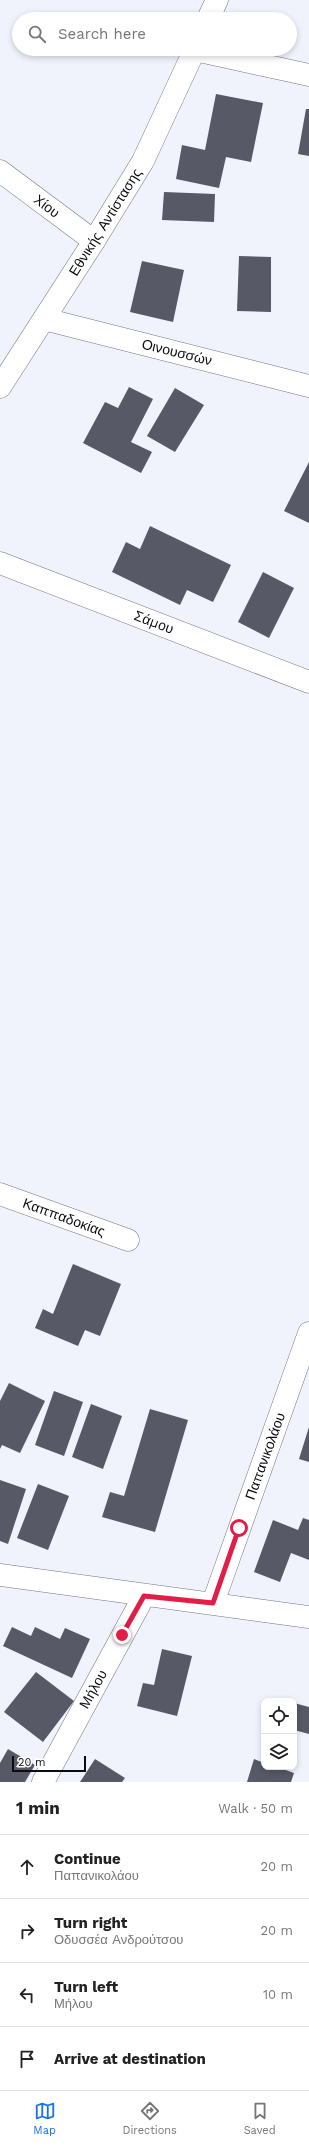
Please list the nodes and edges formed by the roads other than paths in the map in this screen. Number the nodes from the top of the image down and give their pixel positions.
1 (217, 0) edge
2 (211, 12) edge
3 (192, 56) edge
4 (226, 56) edge
5 (309, 75) edge
6 (0, 171) edge
7 (94, 241) junction
8 (44, 319) junction
9 (309, 386) edge
10 (0, 387) edge
11 (0, 563) edge
12 (309, 682) edge
13 (0, 1194) edge
14 (128, 1240) dead end
15 (309, 1333) edge
16 (0, 1575) edge
17 (144, 1596) junction
18 (213, 1603) junction
19 (309, 1617) edge
20 (43, 1782) edge

1 - 2 street
3 - 7 street, Εθνικής Αντίστασης
4 - 5 street
6 - 7 street, Χίου
7 - 8 street, Εθνικής Αντίστασης
8 - 9 street, Οινουσσών
8 - 10 street, Εθνικής Αντίστασης
11 - 12 street, Σάμου
13 - 14 street, Καππαδοκίας
15 - 18 street, Παπανικολάου
16 - 17 street
17 - 18 street
17 - 20 street, Μήλου
18 - 19 street

